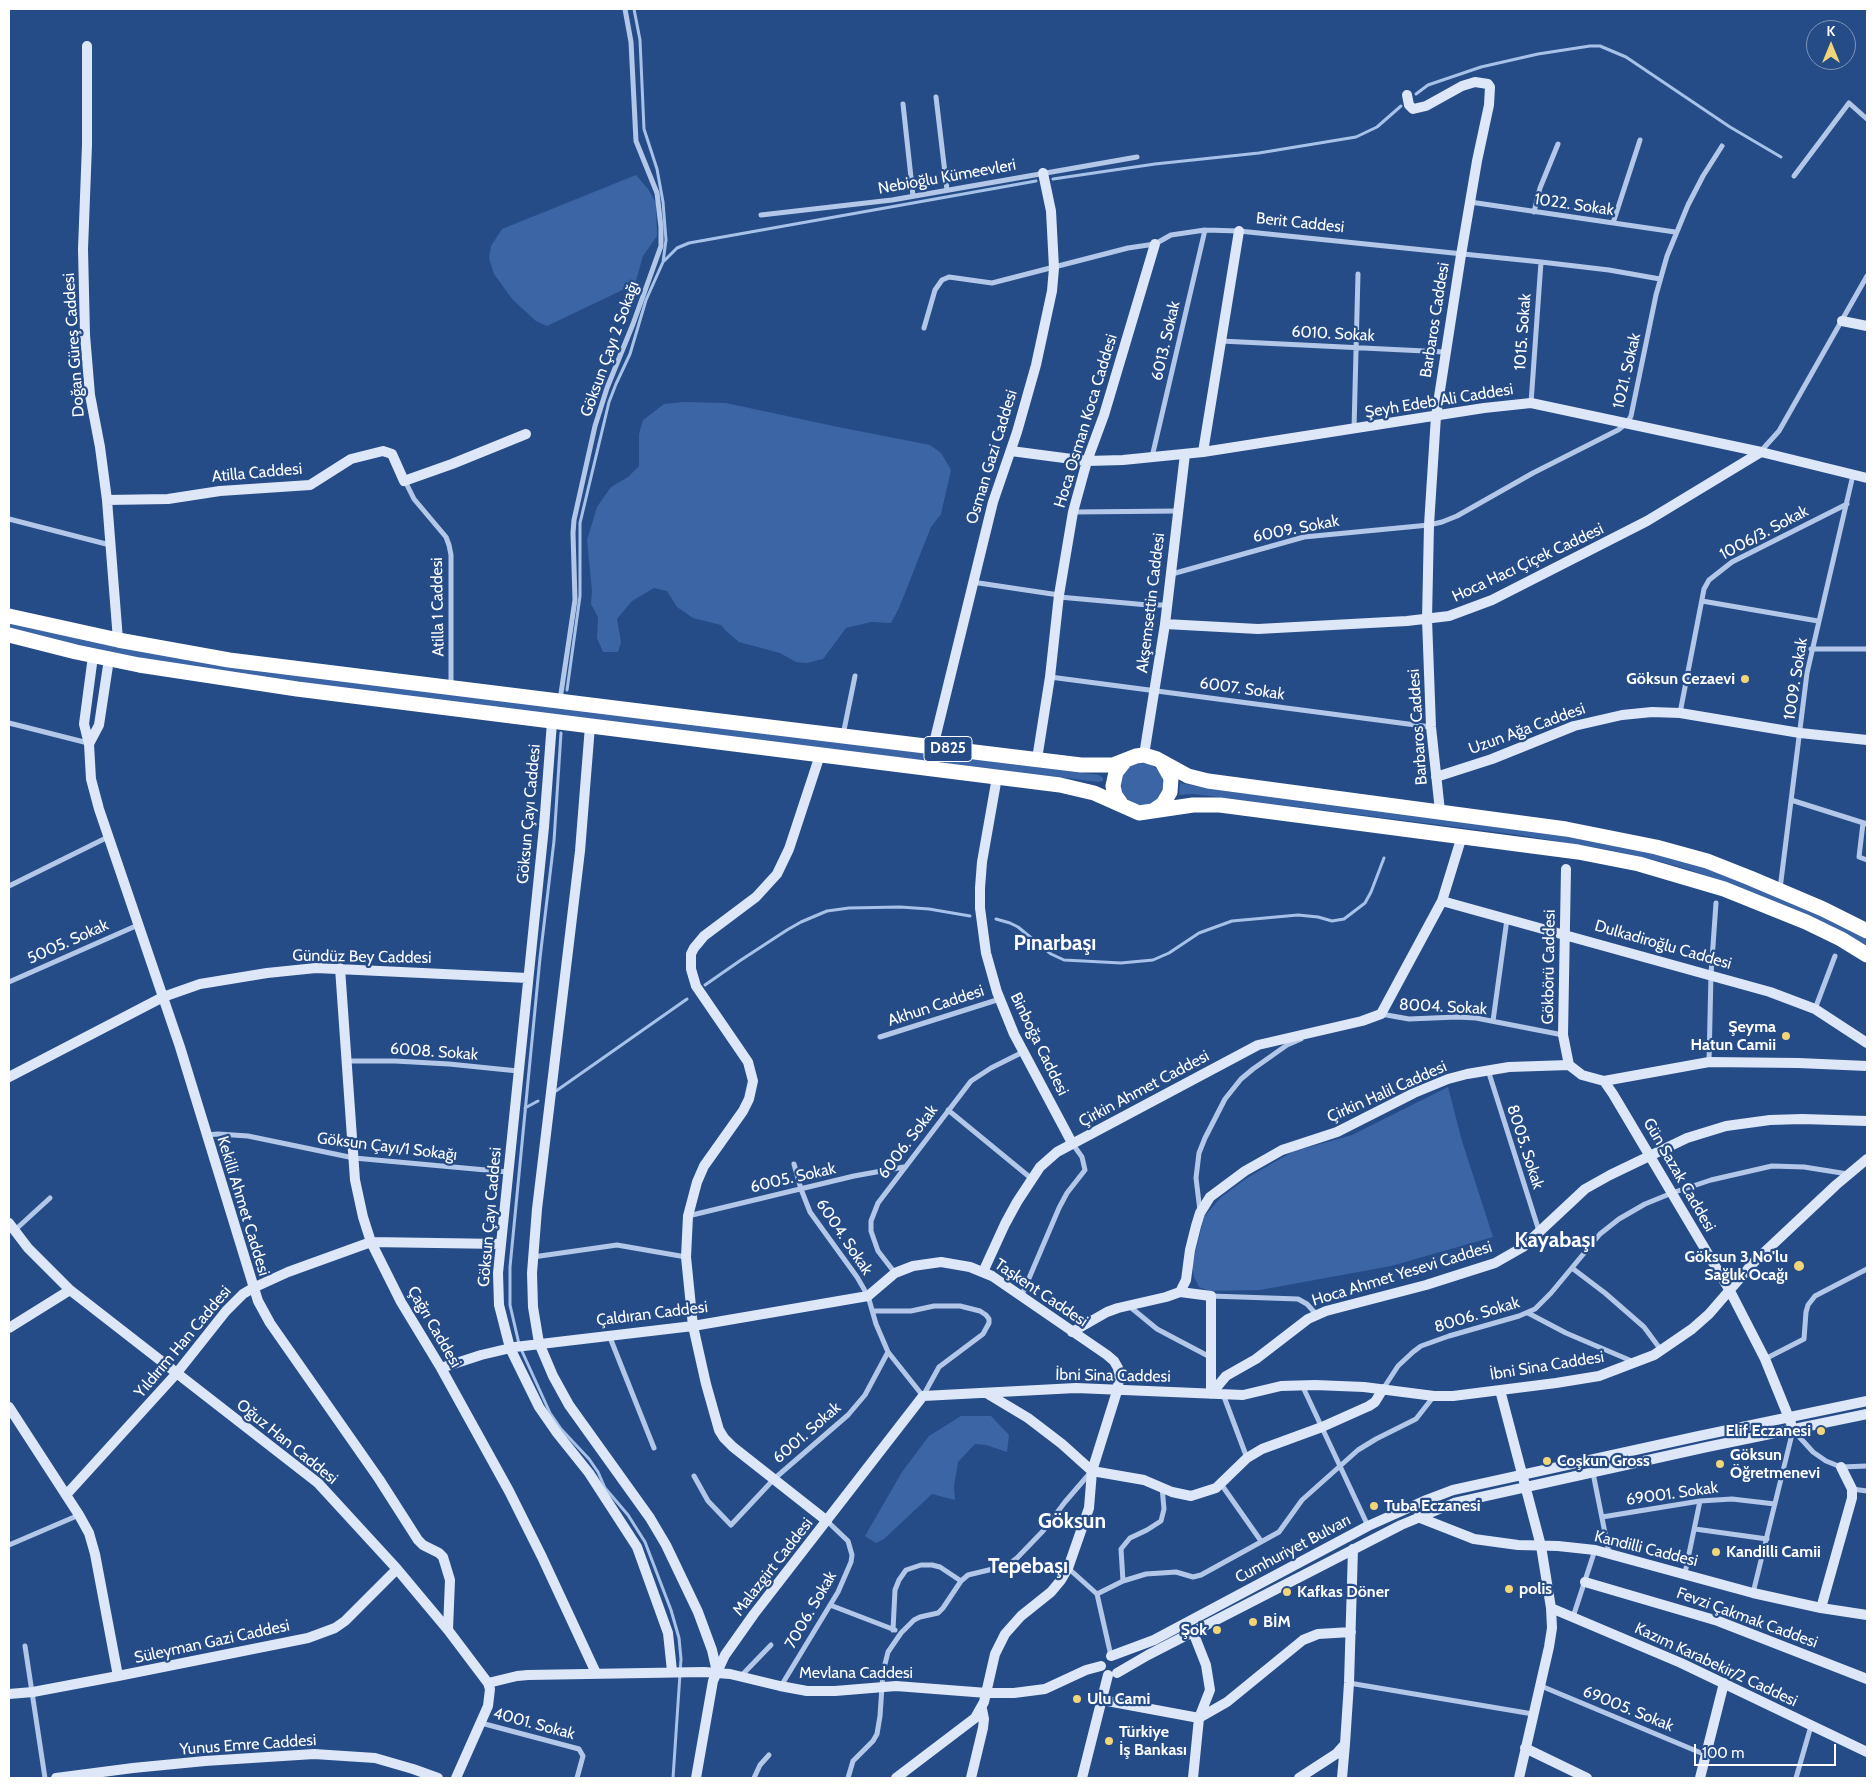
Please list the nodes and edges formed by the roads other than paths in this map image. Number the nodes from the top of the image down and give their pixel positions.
1 (625, 9) edge
2 (87, 46) dead end
3 (1408, 95) dead end
4 (936, 96) dead end
5 (902, 104) dead end
6 (1867, 118) edge
7 (1640, 140) dead end
8 (1558, 144) dead end
9 (1722, 146) dead end
10 (1137, 157) dead end
11 (1043, 173) junction
12 (1794, 176) dead end
13 (947, 190) junction
14 (913, 196) junction
15 (1469, 202) junction
16 (1534, 212) junction
17 (761, 215) dead end
18 (1613, 223) junction
19 (1205, 230) junction
20 (1239, 231) junction
21 (1675, 232) junction
22 (1155, 244) junction
23 (1461, 255) junction
24 (1541, 262) junction
25 (1054, 268) junction
26 (1358, 274) dead end
27 (1867, 276) edge
28 (1660, 279) junction
29 (1842, 321) junction
30 (1867, 326) edge
31 (924, 328) dead end
32 (1221, 341) junction
33 (1356, 348) junction
34 (1445, 352) junction
35 (1531, 403) junction
36 (1436, 416) junction
37 (1627, 423) junction
38 (1354, 429) junction
39 (526, 434) dead end
40 (1011, 451) junction
41 (1203, 452) junction
42 (1761, 452) junction
43 (1184, 454) junction
44 (1152, 458) junction
45 (1087, 461) junction
46 (1853, 474) junction
47 (1867, 478) edge
48 (404, 481) junction
49 (107, 500) junction
50 (1847, 504) junction
51 (1072, 512) junction
52 (1178, 512) junction
53 (9, 519) edge
54 (1429, 525) junction
55 (111, 546) junction
56 (1171, 574) junction
57 (972, 582) junction
58 (1059, 596) junction
59 (1702, 601) junction
60 (1168, 605) junction
61 (9, 616) edge
62 (1427, 620) junction
63 (1818, 620) junction
64 (1165, 624) junction
65 (9, 636) edge
66 (118, 640) junction
67 (1811, 649) junction
68 (1867, 649) edge
69 (93, 656) junction
70 (110, 659) junction
71 (855, 676) dead end
72 (1050, 677) junction
73 (452, 688) junction
74 (1155, 690) junction
75 (560, 701) junction
76 (1680, 713) junction
77 (552, 722) junction
78 (9, 723) edge
79 (590, 726) junction
80 (1431, 727) junction
81 (1800, 733) junction
82 (843, 736) junction
83 (1867, 740) edge
84 (89, 744) junction
85 (933, 747) junction
86 (820, 755) junction
87 (1144, 755) junction
88 (1037, 759) junction
89 (1124, 762) junction
90 (1163, 764) junction
91 (997, 777) junction
92 (1436, 777) junction
93 (1791, 800) junction
94 (1122, 805) junction
95 (1152, 811) junction
96 (1440, 811) junction
97 (1865, 823) edge
98 (1462, 836) junction
99 (108, 837) junction
100 (1867, 860) edge
101 (1566, 869) dead end
102 (9, 884) edge
103 (1780, 890) junction
104 (1442, 901) junction
105 (1716, 903) dead end
106 (1508, 919) junction
107 (138, 925) junction
108 (1867, 931) edge
109 (1564, 933) junction
110 (1867, 955) edge
111 (1835, 956) dead end
112 (340, 968) junction
113 (1711, 974) junction
114 (528, 978) junction
115 (9, 982) edge
116 (163, 997) junction
117 (1000, 999) junction
118 (1815, 1009) junction
119 (1381, 1014) junction
120 (1493, 1021) junction
121 (1315, 1032) junction
122 (1564, 1036) junction
123 (880, 1037) dead end
124 (1867, 1042) edge
125 (1024, 1052) junction
126 (347, 1061) junction
127 (1710, 1062) junction
128 (1569, 1065) junction
129 (1867, 1066) edge
130 (1488, 1070) junction
131 (518, 1072) junction
132 (9, 1077) edge
133 (1604, 1081) junction
134 (948, 1110) junction
135 (1867, 1121) edge
136 (206, 1136) junction
137 (1072, 1144) junction
138 (1651, 1156) junction
139 (354, 1158) junction
140 (1867, 1159) edge
141 (794, 1164) dead end
142 (904, 1168) junction
143 (508, 1172) junction
144 (1849, 1174) junction
145 (1032, 1178) junction
146 (801, 1189) junction
147 (1672, 1193) junction
148 (50, 1198) dead end
149 (1200, 1213) junction
150 (688, 1216) junction
151 (12, 1227) edge
152 (1539, 1231) junction
153 (371, 1242) junction
154 (500, 1244) junction
155 (686, 1256) junction
156 (533, 1257) junction
157 (1572, 1268) junction
158 (1867, 1269) edge
159 (983, 1272) junction
160 (895, 1273) junction
161 (253, 1288) junction
162 (70, 1290) junction
163 (1730, 1291) junction
164 (1180, 1292) junction
165 (868, 1296) junction
166 (1211, 1296) junction
167 (1021, 1298) junction
168 (1129, 1306) junction
169 (873, 1311) junction
170 (1528, 1313) junction
171 (1316, 1314) junction
172 (693, 1326) junction
173 (9, 1328) edge
174 (1072, 1332) junction
175 (608, 1334) junction
176 (535, 1344) junction
177 (512, 1347) junction
178 (1661, 1350) junction
179 (888, 1352) junction
180 (1211, 1357) junction
181 (1765, 1359) junction
182 (1636, 1362) junction
183 (441, 1368) junction
184 (176, 1374) junction
185 (1302, 1385) junction
186 (1118, 1388) junction
187 (1383, 1389) junction
188 (1500, 1390) junction
189 (987, 1393) junction
190 (1211, 1394) junction
191 (1223, 1394) junction
192 (923, 1396) junction
193 (1434, 1396) junction
194 (1867, 1401) edge
195 (9, 1407) edge
196 (1867, 1414) edge
197 (1788, 1417) junction
198 (1322, 1426) junction
199 (1793, 1430) junction
200 (654, 1448) dead end
201 (1247, 1458) junction
202 (1340, 1466) junction
203 (1867, 1466) edge
204 (1842, 1467) junction
205 (1092, 1471) junction
206 (1592, 1472) junction
207 (1523, 1474) junction
208 (694, 1476) dead end
209 (774, 1479) junction
210 (1221, 1484) junction
211 (1162, 1487) junction
212 (1526, 1487) junction
213 (1852, 1489) junction
214 (1867, 1491) edge
215 (66, 1495) junction
216 (1700, 1501) junction
217 (1775, 1504) junction
218 (79, 1515) junction
219 (1418, 1517) junction
220 (1602, 1517) junction
221 (828, 1521) junction
222 (1368, 1526) junction
223 (1695, 1529) junction
224 (1767, 1539) junction
225 (1262, 1541) junction
226 (9, 1545) edge
227 (1541, 1546) junction
228 (1353, 1549) junction
229 (1596, 1550) junction
230 (1609, 1553) junction
231 (1068, 1568) junction
232 (397, 1569) junction
233 (1685, 1573) junction
234 (961, 1581) junction
235 (1123, 1581) junction
236 (1585, 1582) junction
237 (1753, 1593) junction
238 (1097, 1594) junction
239 (830, 1605) junction
240 (1551, 1608) junction
241 (1821, 1608) junction
242 (1867, 1615) edge
243 (1573, 1617) junction
244 (448, 1630) junction
245 (893, 1630) junction
246 (1193, 1632) junction
247 (1351, 1632) junction
248 (901, 1633) junction
249 (771, 1645) dead end
250 (25, 1646) dead end
251 (1111, 1656) junction
252 (1101, 1666) junction
253 (674, 1671) junction
254 (717, 1672) junction
255 (596, 1673) junction
256 (1113, 1674) junction
257 (118, 1676) junction
258 (741, 1676) junction
259 (1867, 1679) edge
260 (488, 1683) junction
261 (1349, 1683) junction
262 (1724, 1683) junction
263 (780, 1686) junction
264 (1541, 1686) junction
265 (882, 1687) junction
266 (32, 1692) junction
267 (987, 1693) junction
268 (9, 1694) edge
269 (1102, 1700) junction
270 (982, 1709) junction
271 (1533, 1714) junction
272 (1199, 1718) junction
273 (481, 1723) junction
274 (1811, 1726) junction
275 (1345, 1744) junction
276 (1525, 1748) junction
277 (1867, 1752) edge
278 (769, 1755) dead end
279 (1706, 1755) junction
280 (45, 1778) edge
281 (56, 1778) edge
282 (438, 1778) edge
283 (456, 1778) edge
284 (577, 1778) edge
285 (696, 1778) edge
286 (754, 1778) edge
287 (848, 1778) edge
288 (896, 1778) edge
289 (970, 1778) edge
290 (1082, 1778) edge
291 (1193, 1778) edge
292 (1299, 1778) edge
293 (1342, 1778) edge
294 (1519, 1778) edge
295 (1587, 1778) edge
296 (1700, 1778) edge
297 (1796, 1778) edge

1 - 75 street, Göksun Çayı 2 Sokağı
2 - 49 street, Doğan Güreş Caddesi
3 - 15 street, Barbaros Caddesi
4 - 13 street
5 - 14 street
6 - 12 street
7 - 18 street
8 - 16 street
9 - 21 street, 1021. Sokak
10 - 11 street, Nebioğlu Kümeevleri
11 - 13 street, Nebioğlu Kümeevleri
11 - 25 street, Osman Gazi Caddesi
13 - 14 street, Nebioğlu Kümeevleri
14 - 17 street, Nebioğlu Kümeevleri
15 - 16 street, 1022. Sokak
15 - 23 street, Barbaros Caddesi
16 - 18 street, 1022. Sokak
18 - 21 street, 1022. Sokak
19 - 20 street, Berit Caddesi
19 - 22 street, Berit Caddesi
19 - 44 street, 6013. Sokak
20 - 23 street, Berit Caddesi
20 - 32 street
21 - 28 street, 1021. Sokak
22 - 25 street, Berit Caddesi
22 - 45 street, Hoca Osman Koca Caddesi
23 - 24 street, Berit Caddesi
23 - 34 street, Barbaros Caddesi
24 - 28 street, Berit Caddesi
24 - 35 street, 1015. Sokak
25 - 31 street, Berit Caddesi
25 - 40 street, Osman Gazi Caddesi
26 - 33 street
27 - 29 street
28 - 37 street, 1021. Sokak
29 - 30 street
29 - 42 street
32 - 33 street, 6010. Sokak
32 - 41 street
33 - 34 street, 6010. Sokak
33 - 38 street
34 - 36 street, Barbaros Caddesi
35 - 36 street, Şeyh Edeb Ali Caddesi
35 - 37 street, Şeyh Edeb Ali Caddesi
36 - 38 street, Şeyh Edeb Ali Caddesi
36 - 54 street, Barbaros Caddesi
37 - 42 street, Şeyh Edeb Ali Caddesi
37 - 54 street, 1021. Sokak
38 - 41 street, Şeyh Edeb Ali Caddesi
39 - 48 street
40 - 45 street, Şeyh Edeb Ali Caddesi
40 - 57 street, Osman Gazi Caddesi
41 - 43 street, Şeyh Edeb Ali Caddesi
42 - 46 street, Şeyh Edeb Ali Caddesi
42 - 62 street, Hoca Hacı Çiçek Caddesi
43 - 44 street, Şeyh Edeb Ali Caddesi
43 - 52 street, Akşemsettin Caddesi
44 - 45 street, Şeyh Edeb Ali Caddesi
45 - 51 street, Hoca Osman Koca Caddesi
46 - 47 street, Şeyh Edeb Ali Caddesi
46 - 50 street, 1009. Sokak
48 - 49 street, Atilla Caddesi
48 - 73 street, Atilla 1 Caddesi
49 - 55 street, Doğan Güreş Caddesi
50 - 59 street, 1006/3. Sokak
50 - 63 street, 1009. Sokak
51 - 52 street
51 - 58 street, Hoca Osman Koca Caddesi
52 - 56 street, Akşemsettin Caddesi
53 - 55 street
54 - 56 street, 6009. Sokak
54 - 62 street, Barbaros Caddesi
55 - 66 street, Doğan Güreş Caddesi
56 - 60 street, Akşemsettin Caddesi
57 - 58 street
57 - 85 street, Osman Gazi Caddesi
58 - 60 street
58 - 72 street, Hoca Osman Koca Caddesi
59 - 63 street
59 - 76 street, 1006/3. Sokak
60 - 64 street, Akşemsettin Caddesi
61 - 66 highway, D825
62 - 64 street, Hoca Hacı Çiçek Caddesi
62 - 80 street, Barbaros Caddesi
63 - 67 street, 1009. Sokak
64 - 74 street, Akşemsettin Caddesi
65 - 69 highway, D825
66 - 73 highway, D825
67 - 68 street
67 - 81 street, 1009. Sokak
69 - 70 highway, D825
69 - 84 street, Kekilli Ahmet Caddesi
70 - 77 highway, D825
70 - 84 street, Kekilli Ahmet Caddesi
71 - 82 street
72 - 74 street, 6007. Sokak
72 - 88 street, Hoca Osman Koca Caddesi
73 - 75 highway, D825
74 - 80 street, 6007. Sokak
74 - 87 street, Akşemsettin Caddesi
75 - 82 highway, D825
76 - 81 street, Uzun Ağa Caddesi
76 - 92 street, Uzun Ağa Caddesi
77 - 79 highway, D825
77 - 114 street, Göksun Çayı Caddesi
78 - 84 street
79 - 86 highway, D825
79 - 156 street
80 - 92 street, Barbaros Caddesi
81 - 83 street, Uzun Ağa Caddesi
81 - 93 street, 1009. Sokak
82 - 85 highway, D825
84 - 99 street, Kekilli Ahmet Caddesi
85 - 88 highway, D825
86 - 91 highway, D825
86 - 150 street
87 - 89 highway, D825
87 - 90 highway
88 - 89 highway, D825
89 - 94 highway
90 - 95 highway
90 - 96 highway
91 - 94 highway, D825
91 - 117 street, Binboğa Caddesi
92 - 96 street, Barbaros Caddesi
93 - 97 street
93 - 103 street, 1009. Sokak
94 - 95 highway, D825
95 - 98 highway, D825
96 - 103 highway
97 - 100 street
98 - 104 street
98 - 110 highway, D825
99 - 102 street
99 - 107 street, Kekilli Ahmet Caddesi
101 - 109 street, Gökbörü Caddesi
103 - 108 highway
104 - 106 street, Dulkadiroğlu Caddesi
104 - 119 street
105 - 113 street
106 - 109 street, Dulkadiroğlu Caddesi
106 - 120 street
107 - 115 street, 5005. Sokak
107 - 116 street, Kekilli Ahmet Caddesi
109 - 113 street, Dulkadiroğlu Caddesi
109 - 122 street, Gökbörü Caddesi
111 - 118 street
112 - 114 street, Gündüz Bey Caddesi
112 - 116 street, Gündüz Bey Caddesi
112 - 126 street, Çağrı Caddesi
113 - 118 street, Dulkadiroğlu Caddesi
113 - 127 street
114 - 131 street, Göksun Çayı Caddesi
116 - 132 street, Gündüz Bey Caddesi
116 - 136 street, Kekilli Ahmet Caddesi
117 - 123 street, Akhun Caddesi
117 - 125 street, Binboğa Caddesi
118 - 124 street, Dulkadiroğlu Caddesi
119 - 120 street, 8004. Sokak
119 - 121 street, Çirkin Ahmet Caddesi
120 - 122 street, 8004. Sokak
121 - 137 street, Çirkin Ahmet Caddesi
121 - 149 street
122 - 128 street, Gökbörü Caddesi
125 - 134 street, 6006. Sokak
125 - 137 street, Binboğa Caddesi
126 - 131 street, 6008. Sokak
126 - 139 street, Çağrı Caddesi
127 - 129 street
127 - 133 street
128 - 130 street, Çirkin Halil Caddesi
128 - 133 street
130 - 149 street, Çirkin Halil Caddesi
130 - 152 street, 8005. Sokak
131 - 143 street, Göksun Çayı Caddesi
133 - 138 street, Gün Sazak Caddesi
134 - 142 street, 6006. Sokak
134 - 145 street
135 - 138 street, Hoca Ahmet Yesevi Caddesi
136 - 139 street, Göksun Çayı/1 Sokağı
136 - 161 street, Kekilli Ahmet Caddesi
137 - 145 street, Çirkin Ahmet Caddesi
137 - 167 street
138 - 147 street, Gün Sazak Caddesi
138 - 152 street, Hoca Ahmet Yesevi Caddesi
139 - 143 street, Göksun Çayı/1 Sokağı
139 - 153 street, Çağrı Caddesi
140 - 144 street, İbni Sina Caddesi
141 - 146 street, 6004. Sokak
142 - 146 street, 6005. Sokak
142 - 160 street, 6006. Sokak
143 - 154 street, Göksun Çayı Caddesi
144 - 147 street, 8006. Sokak
144 - 163 street, İbni Sina Caddesi
145 - 159 street, Çirkin Ahmet Caddesi
146 - 150 street, 6005. Sokak
146 - 165 street, 6004. Sokak
147 - 157 street, 8006. Sokak
147 - 163 street, Gün Sazak Caddesi
148 - 151 street
149 - 164 street, Çirkin Halil Caddesi
150 - 155 street
151 - 162 street, Oğuz Han Caddesi
152 - 171 street, Hoca Ahmet Yesevi Caddesi
153 - 154 street, Yıldırım Han Caddesi
153 - 161 street, Yıldırım Han Caddesi
153 - 183 street, Çağrı Caddesi
154 - 177 street, Göksun Çayı Caddesi
155 - 156 street
155 - 172 street
156 - 176 street
157 - 170 street, 8006. Sokak
157 - 178 street
158 - 181 street
159 - 160 street, Taşkent Caddesi
159 - 167 street, Taşkent Caddesi
160 - 165 street, Taşkent Caddesi
161 - 184 street, Yıldırım Han Caddesi
161 - 244 street, Kekilli Ahmet Caddesi
162 - 173 street
162 - 184 street, Oğuz Han Caddesi
163 - 178 street, İbni Sina Caddesi
163 - 181 street, Gün Sazak Caddesi
164 - 166 street
164 - 168 street
165 - 169 street, 6004. Sokak
165 - 172 street, Çaldıran Caddesi
166 - 171 street
166 - 180 street
167 - 174 street, Taşkent Caddesi
168 - 174 street
168 - 180 street
169 - 179 street, 6004. Sokak
169 - 192 street
170 - 182 street
170 - 187 street, 8006. Sokak
171 - 190 street, Hoca Ahmet Yesevi Caddesi
172 - 175 street, Çaldıran Caddesi
172 - 209 street
174 - 186 street, Taşkent Caddesi
175 - 176 street, Çaldıran Caddesi
175 - 200 street
176 - 177 street, Çaldıran Caddesi
176 - 254 street
177 - 183 street, Çaldıran Caddesi
177 - 253 street, Göksun Çayı Caddesi
178 - 182 street, İbni Sina Caddesi
179 - 192 street, 6004. Sokak
179 - 209 street, 6001. Sokak
180 - 190 street
181 - 197 street, Gün Sazak Caddesi
182 - 188 street, İbni Sina Caddesi
183 - 255 street, Çağrı Caddesi
184 - 215 street, Yıldırım Han Caddesi
184 - 232 street, Oğuz Han Caddesi
185 - 187 street, İbni Sina Caddesi
185 - 191 street, İbni Sina Caddesi
185 - 198 street
186 - 189 street, İbni Sina Caddesi
186 - 190 street, İbni Sina Caddesi
186 - 205 street
187 - 193 street, İbni Sina Caddesi
187 - 198 street
188 - 193 street, İbni Sina Caddesi
188 - 207 street
189 - 192 street, İbni Sina Caddesi
189 - 205 street
190 - 191 street, İbni Sina Caddesi
191 - 201 street
192 - 221 street, Malazgirt Caddesi
193 - 202 street
194 - 197 street, Cumhuriyet Bulvarı
195 - 215 street
196 - 199 street, Cumhuriyet Bulvarı
197 - 199 street, Gün Sazak Caddesi
197 - 207 street, Cumhuriyet Bulvarı
198 - 201 street
198 - 202 street
199 - 204 street
199 - 206 street, Cumhuriyet Bulvarı
199 - 217 street
201 - 210 street
202 - 222 street
202 - 225 street
203 - 204 street
204 - 213 street
205 - 211 street
205 - 231 street
205 - 234 street
206 - 212 street, Cumhuriyet Bulvarı
206 - 220 street
207 - 212 street
207 - 222 street, Cumhuriyet Bulvarı
208 - 209 street, 6001. Sokak
209 - 221 street
210 - 211 street
210 - 225 street
211 - 235 street
212 - 219 street, Cumhuriyet Bulvarı
212 - 227 street
213 - 214 street
213 - 241 street
215 - 218 street
216 - 217 street, 69001. Sokak
216 - 220 street, 69001. Sokak
216 - 223 street
217 - 224 street
218 - 226 street
218 - 257 street
219 - 227 street, Kandilli Caddesi
219 - 228 street, Cumhuriyet Bulvarı
220 - 230 street
221 - 239 street, 7006. Sokak
221 - 254 street, Malazgirt Caddesi
222 - 251 street, Cumhuriyet Bulvarı
223 - 224 street
223 - 233 street
224 - 237 street
225 - 235 street
227 - 229 street, Kandilli Caddesi
227 - 240 street
228 - 246 street, Cumhuriyet Bulvarı
228 - 247 street
229 - 230 street, Kandilli Caddesi
229 - 236 street
230 - 233 street, Kandilli Caddesi
231 - 238 street
231 - 267 street
232 - 244 street, Oğuz Han Caddesi
232 - 257 street, Süleyman Gazi Caddesi
233 - 237 street, Kandilli Caddesi
234 - 245 street
234 - 248 street
235 - 238 street
236 - 243 street
236 - 259 street, Fevzi Çakmak Caddesi
237 - 241 street, Kandilli Caddesi
238 - 251 street
239 - 245 street
239 - 263 street, 7006. Sokak
240 - 243 street, Kazım Karabekir/2 Caddesi
240 - 264 street
241 - 242 street, Kandilli Caddesi
243 - 262 street, Kazım Karabekir/2 Caddesi
244 - 260 street, Oğuz Han Caddesi
245 - 248 street
246 - 256 street, Cumhuriyet Bulvarı
246 - 272 street
247 - 261 street
247 - 272 street
248 - 265 street
249 - 258 street
250 - 266 street
251 - 252 street, Cumhuriyet Bulvarı
251 - 256 street
252 - 256 street
252 - 267 street, Mevlana Caddesi
253 - 254 street, Mevlana Caddesi
253 - 255 street, Mevlana Caddesi
254 - 258 street, Mevlana Caddesi
254 - 285 street, Malazgirt Caddesi
255 - 260 street, Mevlana Caddesi
256 - 269 street
257 - 266 street, Süleyman Gazi Caddesi
258 - 263 street, Mevlana Caddesi
260 - 273 street
261 - 271 street
261 - 275 street
262 - 274 street, Kazım Karabekir/2 Caddesi
262 - 279 street
263 - 265 street, Mevlana Caddesi
264 - 271 street
264 - 279 street, 69005. Sokak
265 - 267 street, Mevlana Caddesi
265 - 287 street
266 - 268 street, Süleyman Gazi Caddesi
266 - 280 street
267 - 270 street
269 - 272 street
269 - 290 street
270 - 288 street
270 - 289 street
271 - 276 street
272 - 291 street
273 - 283 street
273 - 284 street, 4001. Sokak
274 - 277 street, Kazım Karabekir/2 Caddesi
274 - 297 street
275 - 292 street
275 - 293 street
276 - 294 street
276 - 295 street
278 - 286 street
279 - 296 street
281 - 282 street, Yunus Emre Caddesi

